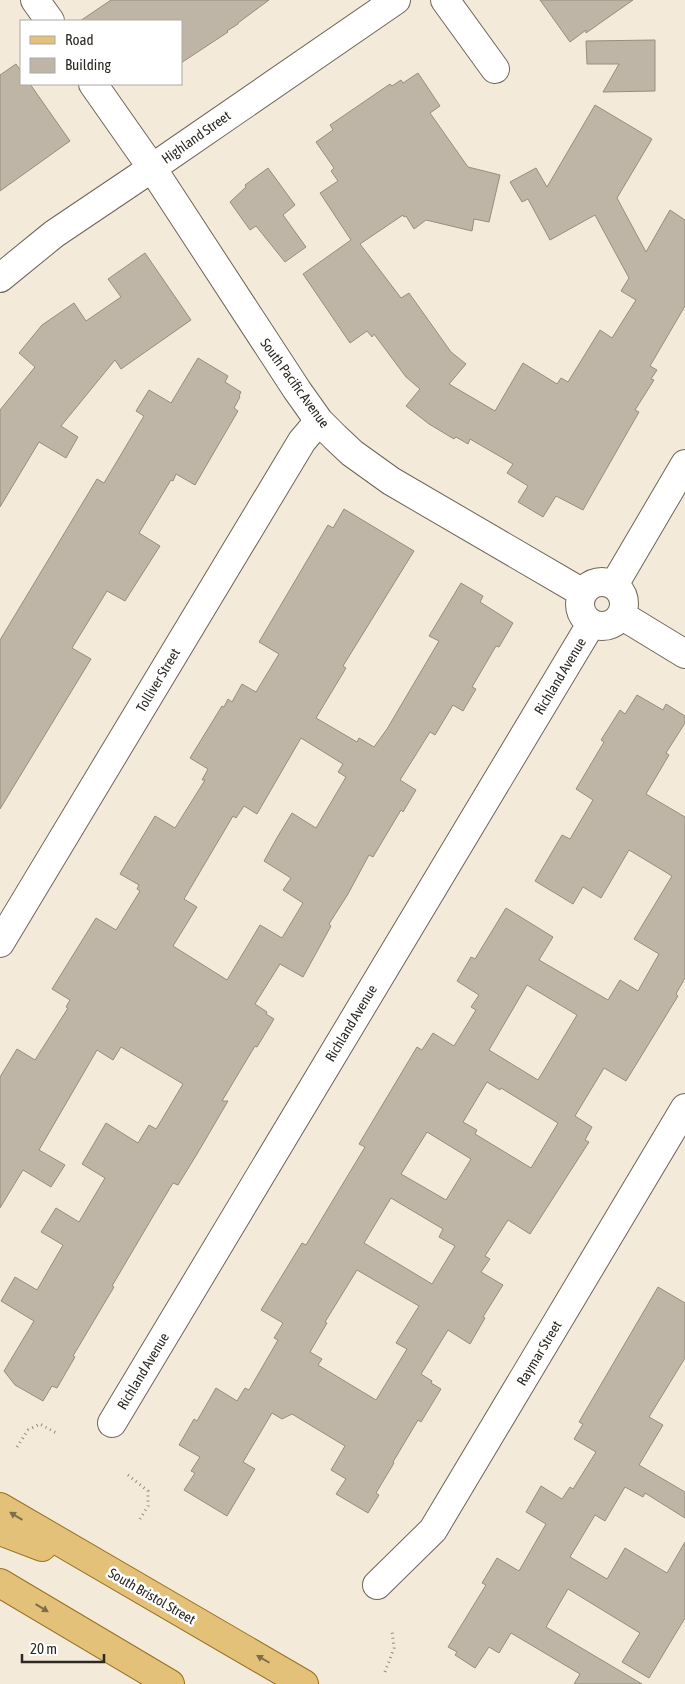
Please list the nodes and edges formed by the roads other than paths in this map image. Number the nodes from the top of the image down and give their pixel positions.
1 (35, 0) edge
2 (396, 0) edge
3 (445, 0) edge
4 (49, 20) edge
5 (495, 69) dead end
6 (94, 85) edge
7 (152, 168) junction
8 (0, 278) edge
9 (320, 421) junction
10 (685, 464) edge
11 (614, 586) junction
12 (583, 593) junction
13 (621, 615) junction
14 (591, 624) junction
15 (685, 654) edge
16 (0, 943) edge
17 (685, 1108) edge
18 (112, 1423) dead end
19 (0, 1506) edge
20 (0, 1531) edge
21 (116, 1575) junction
22 (0, 1583) edge
23 (377, 1585) dead end
24 (170, 1684) edge
25 (304, 1684) edge

1 - 4 street
2 - 7 street, Highland Street
3 - 5 street
6 - 7 street, South Pacific Avenue
7 - 8 street, Highland Street
7 - 9 street, South Pacific Avenue
9 - 12 street, South Pacific Avenue
9 - 16 street, Tolliver Street
10 - 11 street
11 - 12 street
11 - 13 street
12 - 14 street
13 - 14 street
13 - 15 street
14 - 18 street, Richland Avenue
17 - 23 street, Raymar Street
21 -> 19 main road, South Bristol Street
20 - 21 main road
25 -> 21 main road, South Bristol Street
22 -> 24 main road

